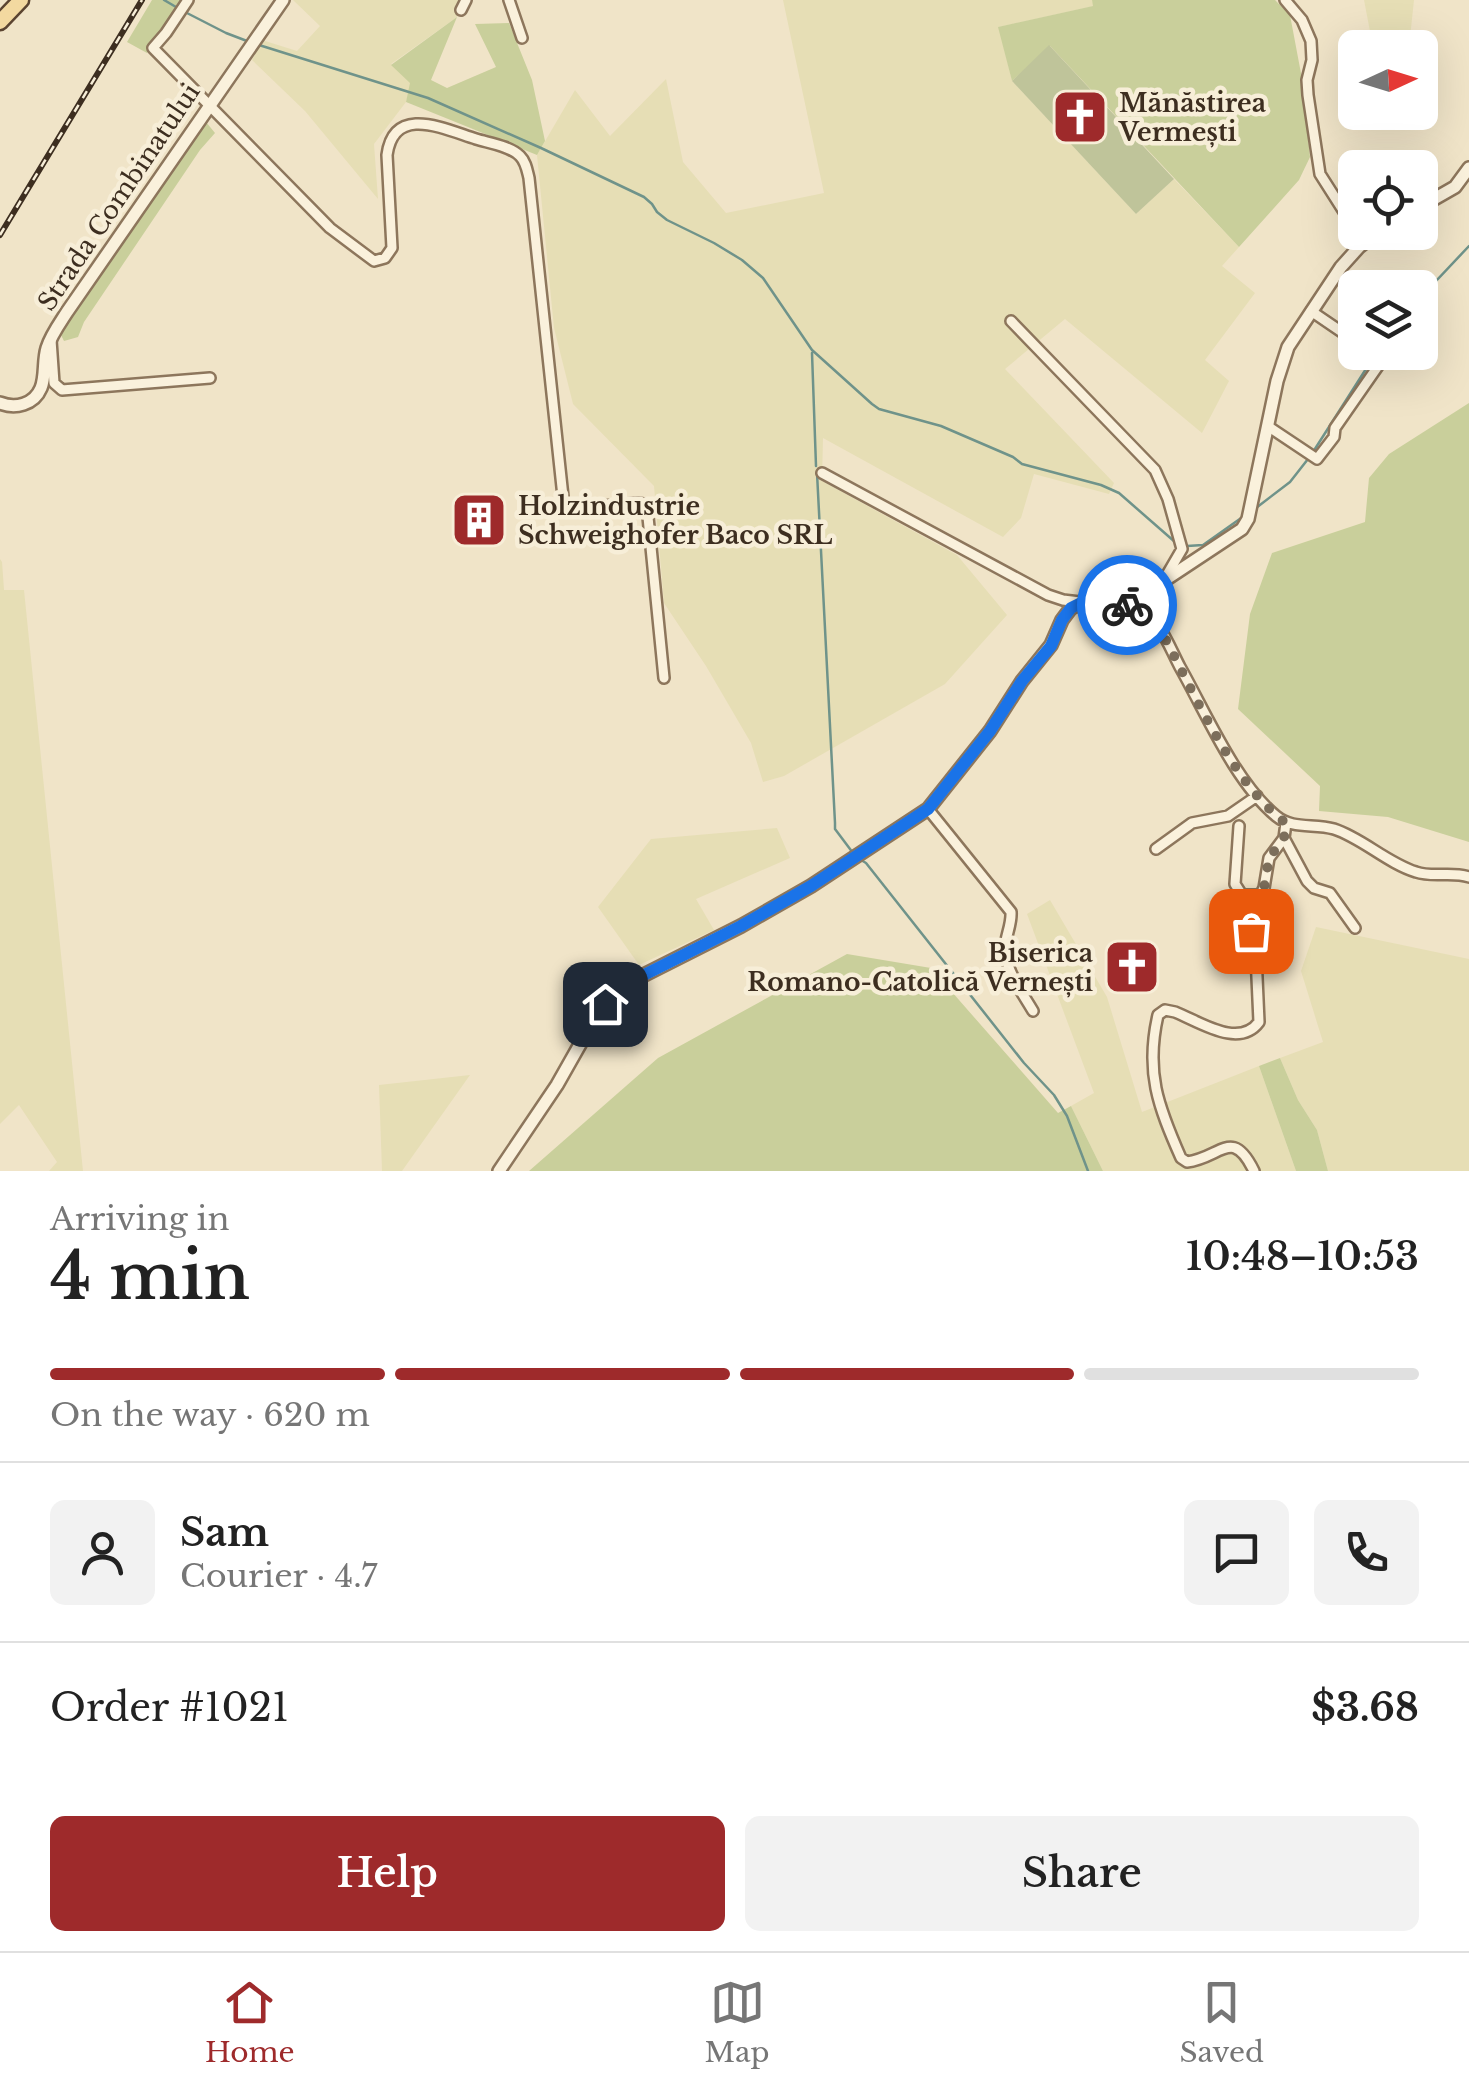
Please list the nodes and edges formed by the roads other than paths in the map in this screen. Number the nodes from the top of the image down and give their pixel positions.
1 (21, 0) edge
2 (188, 0) edge
3 (283, 0) edge
4 (509, 0) edge
5 (1285, 0) edge
6 (0, 22) edge
7 (522, 38) dead end
8 (208, 106) junction
9 (1467, 176) edge
10 (1438, 197) edge
11 (1338, 202) edge
12 (1350, 250) edge
13 (1311, 311) junction
14 (1011, 321) dead end
15 (1338, 329) edge
16 (51, 337) junction
17 (1375, 370) edge
18 (210, 378) dead end
19 (0, 403) edge
20 (1269, 427) junction
21 (822, 472) dead end
22 (1162, 582) junction
23 (1119, 601) junction
24 (1083, 602) junction
25 (664, 678) dead end
26 (1257, 796) junction
27 (928, 809) junction
28 (1286, 823) junction
29 (1238, 826) dead end
30 (1284, 838) junction
31 (1156, 849) dead end
32 (1469, 877) edge
33 (1261, 894) junction
34 (1355, 928) dead end
35 (1033, 1011) dead end
36 (499, 1171) edge
37 (1254, 1171) edge

1 - 6 main road
2 - 8 street
3 - 8 street, Strada Combinatului
4 - 7 street
5 - 11 street
8 - 16 street, Strada Combinatului
8 - 25 street
9 - 10 street
12 - 13 street
13 - 15 street
13 - 20 street
14 - 22 street
16 - 18 street
16 - 19 street, Strada Combinatului
17 - 20 street
20 - 22 street
21 - 24 street
22 - 23 street
23 - 24 street
23 - 26 street
24 - 27 street
26 - 28 street
26 - 31 street
27 - 35 street
27 - 36 street
28 - 30 street
28 - 32 street
29 - 33 street
30 - 33 street
30 - 34 street
33 - 37 street

